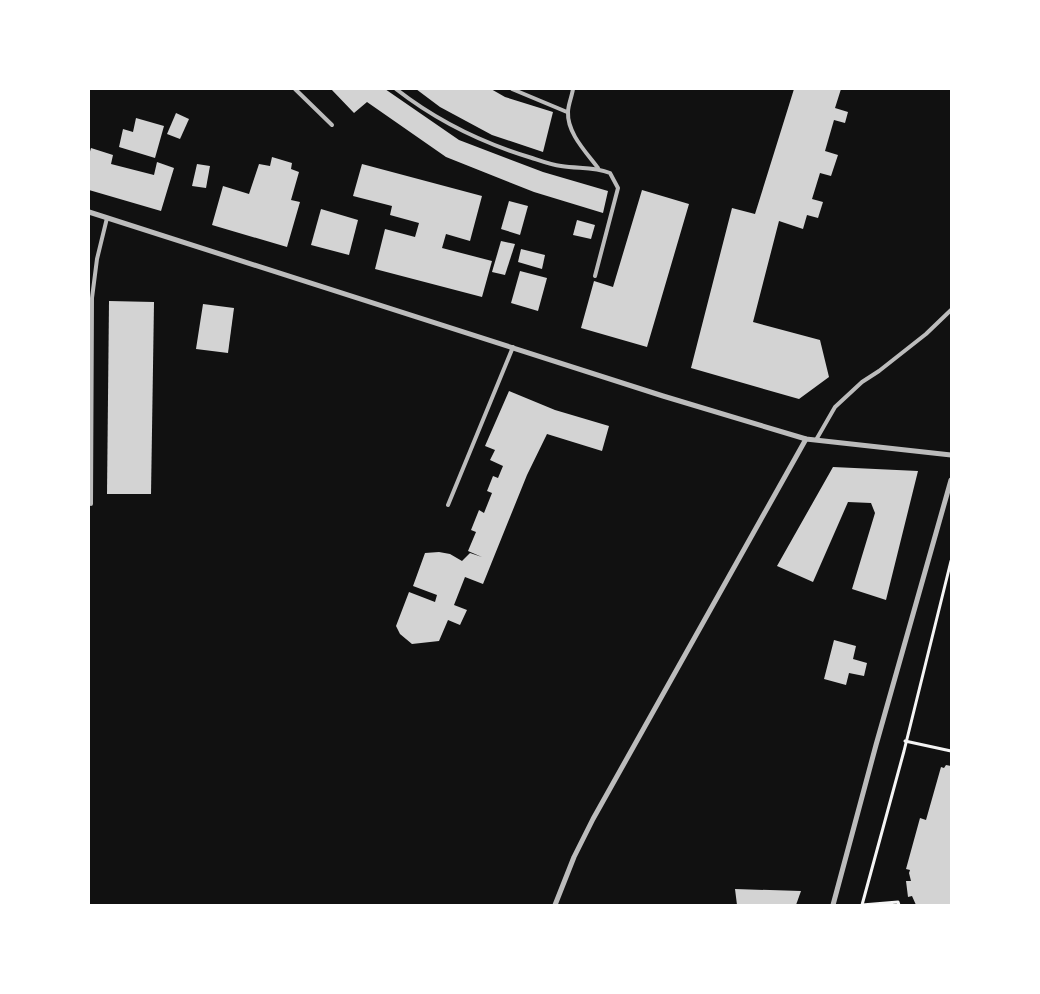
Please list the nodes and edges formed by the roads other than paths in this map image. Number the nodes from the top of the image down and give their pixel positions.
1 (295, 89) edge
2 (396, 89) edge
3 (512, 89) edge
4 (573, 89) edge
5 (568, 112) junction
6 (332, 125) dead end
7 (598, 168) junction
8 (89, 212) edge
9 (107, 218) junction
10 (595, 276) dead end
11 (951, 310) edge
12 (513, 347) junction
13 (806, 439) junction
14 (816, 440) junction
15 (951, 455) edge
16 (951, 480) edge
17 (91, 504) dead end
18 (448, 505) dead end
19 (555, 905) edge
20 (833, 905) edge

1 - 6 lane
2 - 7 lane
3 - 5 lane
4 - 5 lane
5 - 7 lane
7 - 10 lane
8 - 9 street
9 - 12 street
9 - 17 lane
11 - 14 lane
12 - 13 street
12 - 18 lane
13 - 14 street
13 - 19 street
14 - 15 street
16 - 20 street

